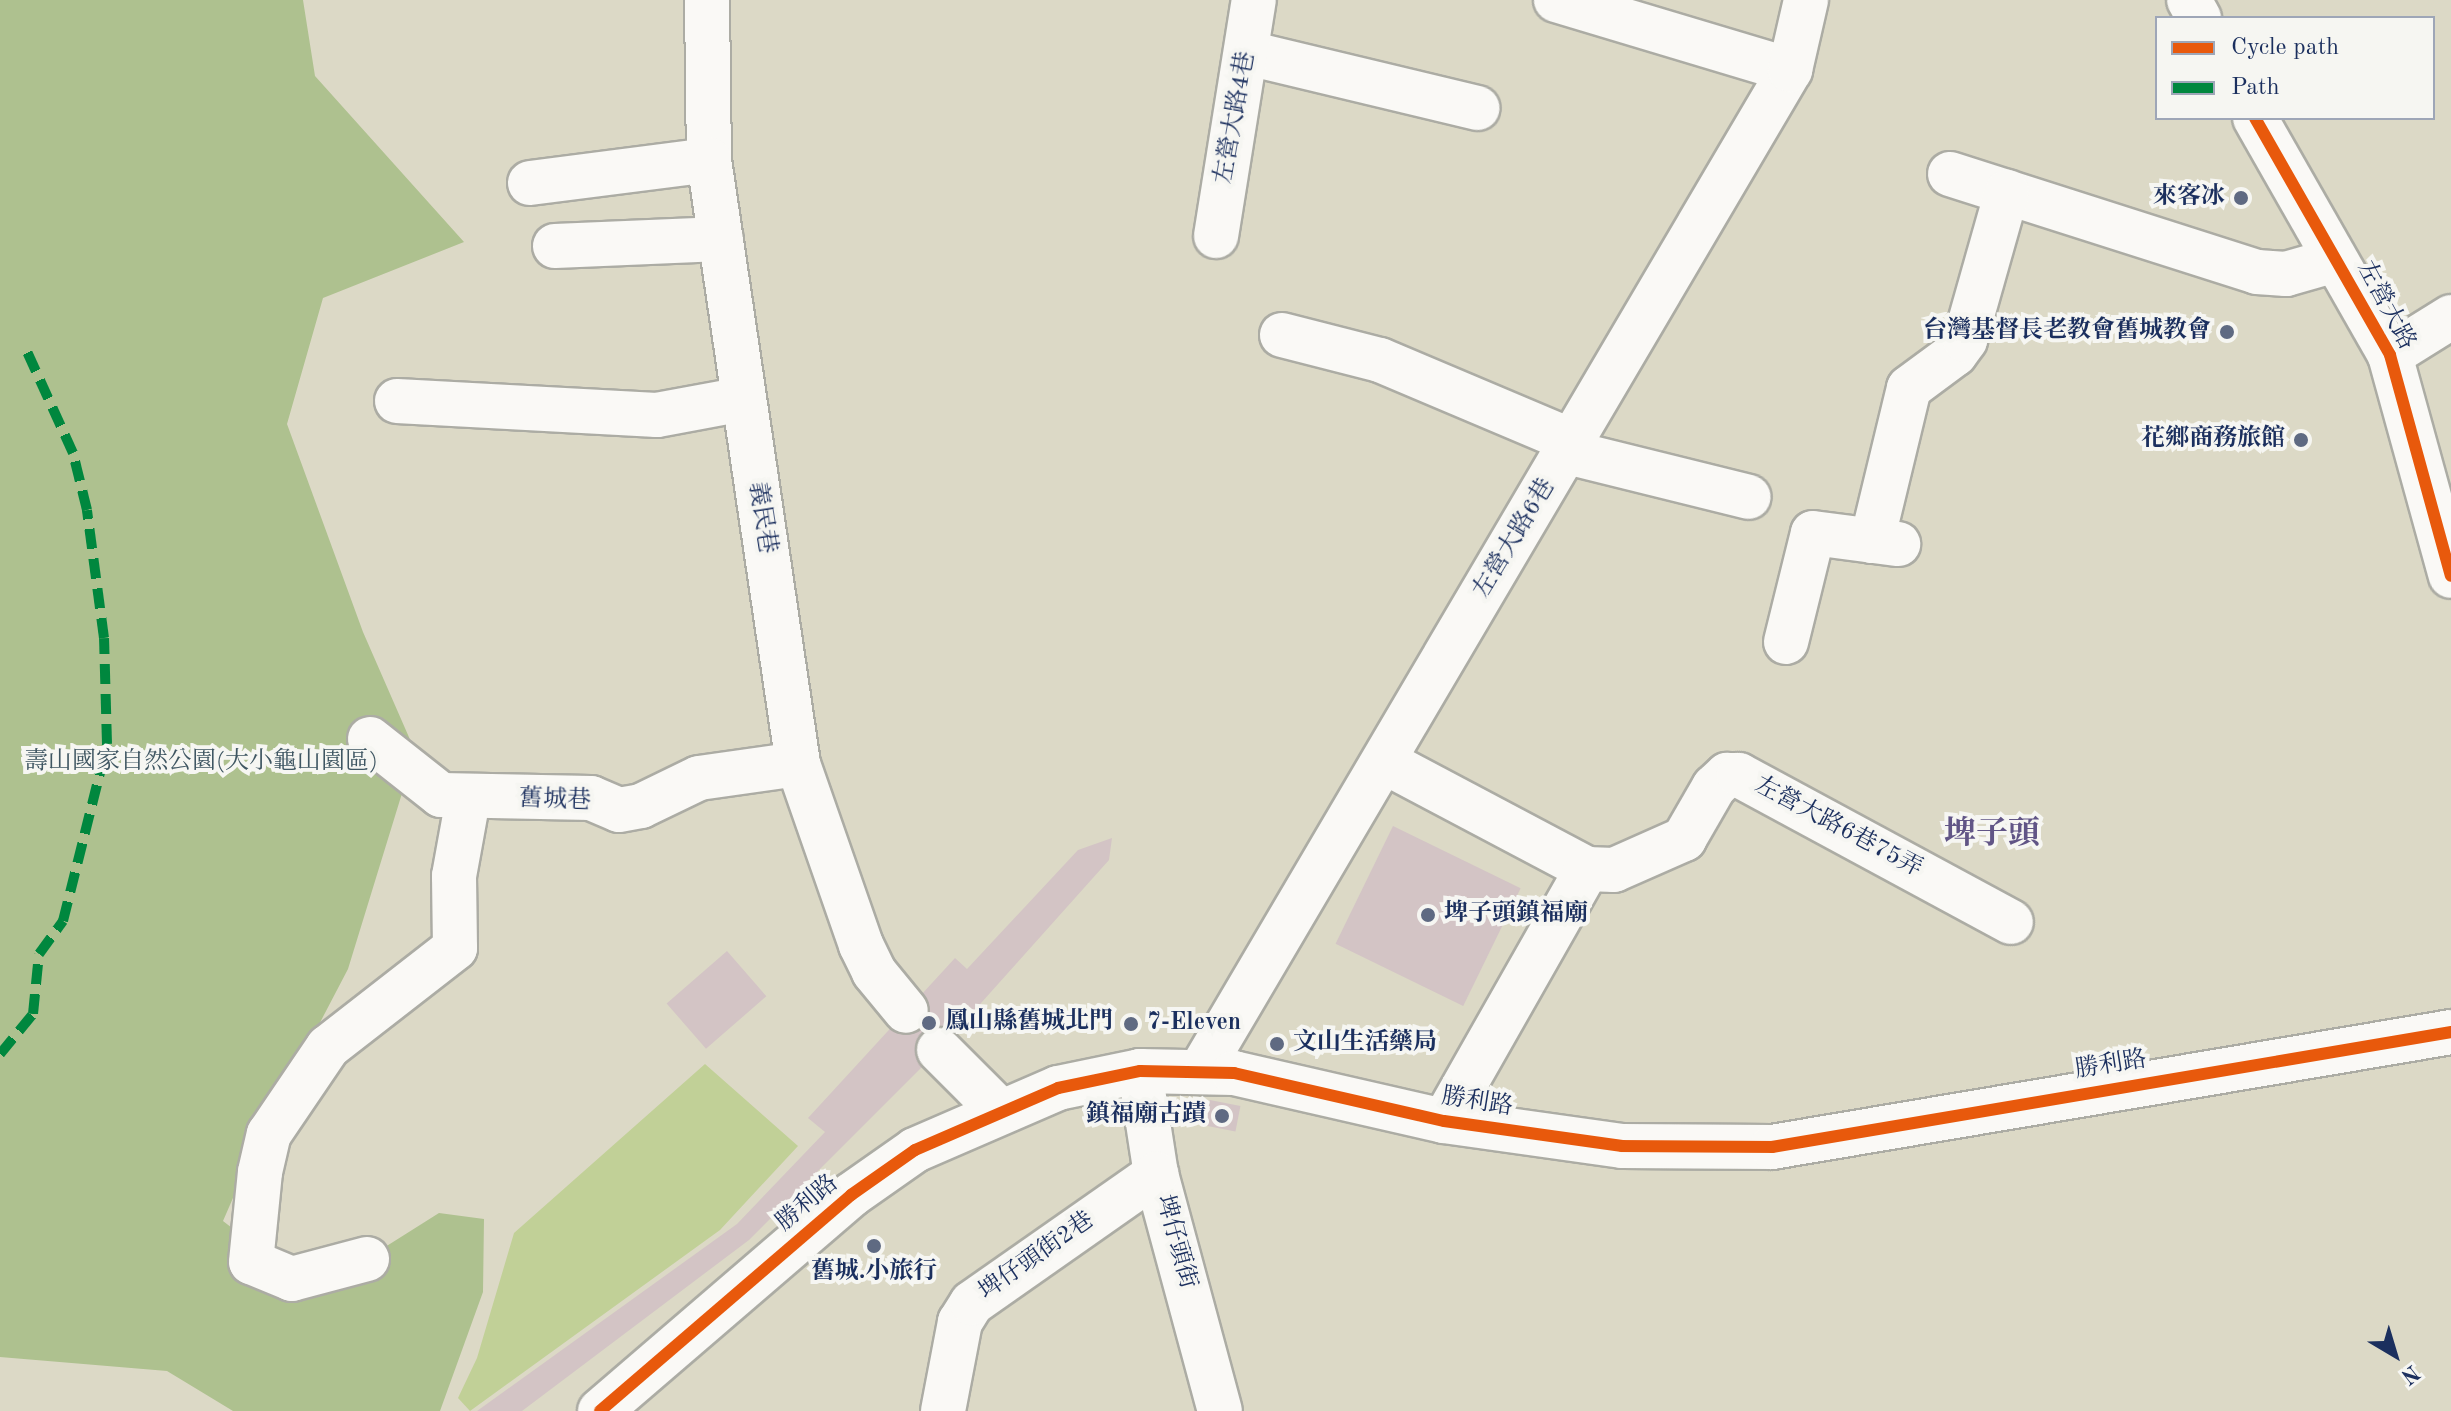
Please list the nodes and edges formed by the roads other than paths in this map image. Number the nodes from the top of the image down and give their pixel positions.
1 (707, 0) edge
2 (1254, 0) edge
3 (1556, 0) edge
4 (1806, 0) edge
5 (1248, 53) junction
6 (1790, 70) junction
7 (1477, 108) dead end
8 (2256, 120) edge
9 (709, 160) junction
10 (1950, 174) dead end
11 (530, 183) dead end
12 (2007, 192) junction
13 (1216, 236) dead end
14 (721, 239) junction
15 (555, 246) dead end
16 (2335, 260) junction
17 (2451, 317) edge
18 (1282, 335) dead end
19 (2390, 355) junction
20 (743, 399) junction
21 (397, 401) dead end
22 (1570, 446) junction
23 (1749, 497) dead end
24 (2451, 576) edge
25 (1786, 642) dead end
26 (370, 739) dead end
27 (1385, 762) junction
28 (798, 764) junction
29 (468, 799) junction
30 (1587, 869) junction
31 (2011, 922) dead end
32 (906, 1011) dead end
33 (2451, 1032) edge
34 (939, 1050) dead end
35 (1201, 1070) junction
36 (1140, 1071) junction
37 (1000, 1111) junction
38 (1444, 1121) junction
39 (1156, 1174) junction
40 (367, 1259) dead end
41 (600, 1411) edge
42 (943, 1411) edge
43 (1220, 1411) edge

1 - 9 street, 義民巷
2 - 5 street, 左營大路4巷
3 - 6 street
4 - 6 street, 左營大路6巷
5 - 7 street
5 - 13 street, 左營大路4巷
6 - 22 street, 左營大路6巷
8 - 16 street, 左營大路
9 - 11 street
9 - 14 street, 義民巷
10 - 12 street
12 - 16 street
12 - 25 street
14 - 15 street
14 - 20 street, 義民巷
16 - 19 street, 左營大路
17 - 19 street
18 - 22 street
19 - 24 street, 左營大路
20 - 21 street
20 - 28 street, 義民巷
22 - 23 street
22 - 27 street, 左營大路6巷
26 - 29 street, 舊城巷
27 - 30 street
27 - 35 street, 左營大路6巷
28 - 29 street, 舊城巷
28 - 32 street, 義民巷
29 - 40 street
30 - 31 street, 左營大路6巷75弄
30 - 38 street
33 - 38 street, 勝利路
34 - 37 street
35 - 36 street, 勝利路
35 - 38 street, 勝利路
36 - 37 street, 勝利路
36 - 39 street, 埤仔頭街
37 - 41 street, 勝利路
39 - 42 street, 埤仔頭街2巷
39 - 43 street, 埤仔頭街

